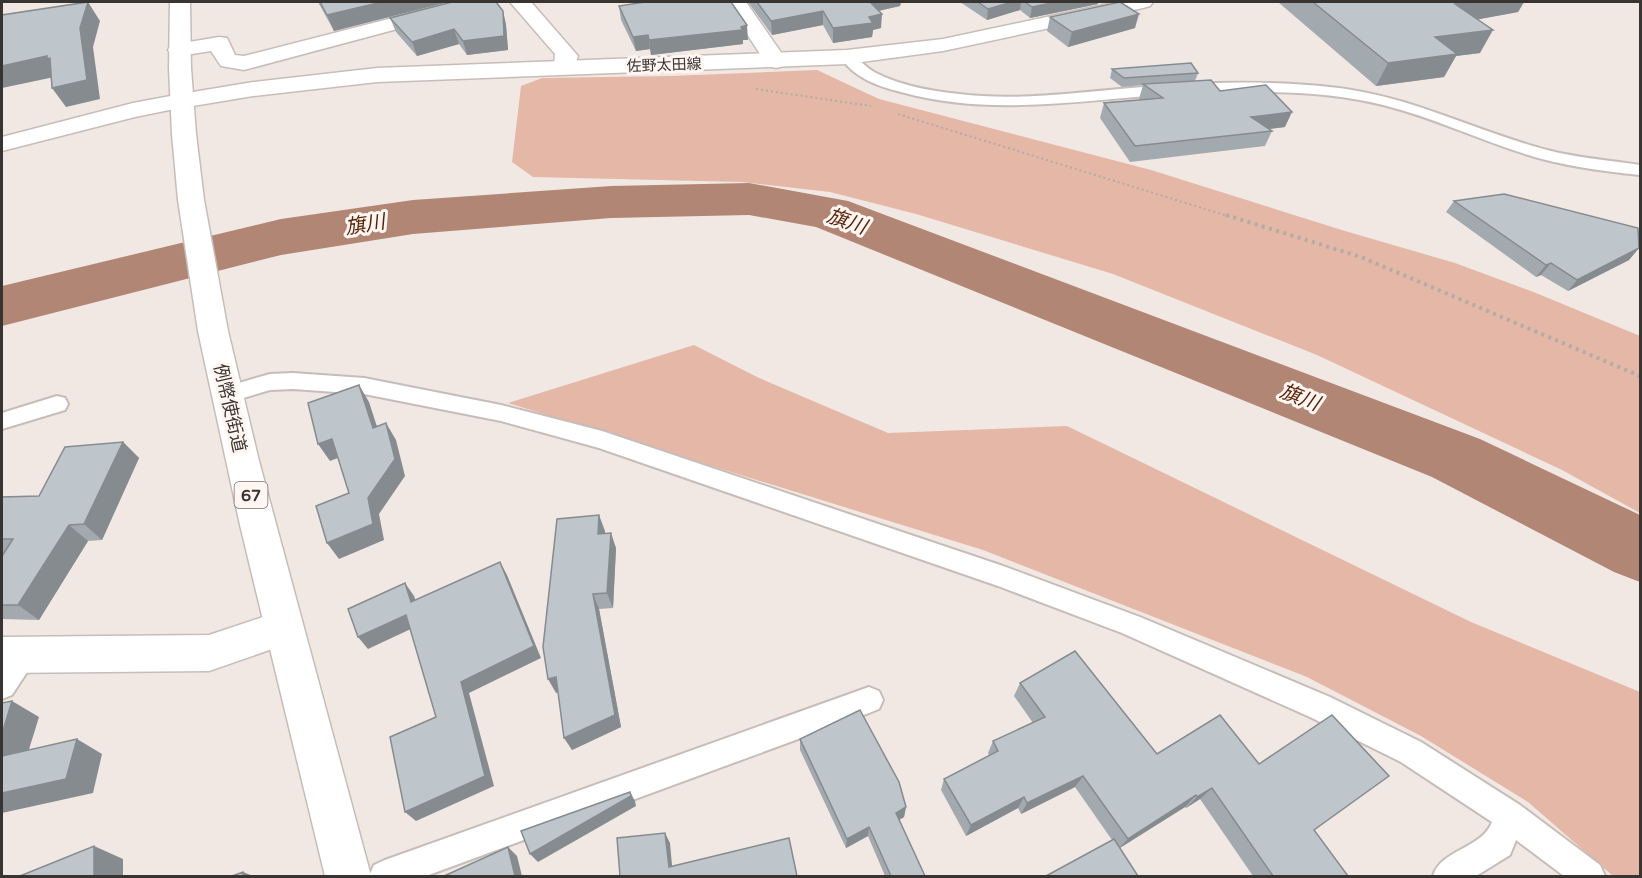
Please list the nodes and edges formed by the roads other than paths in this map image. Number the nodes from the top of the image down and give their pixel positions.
1 (180, 2) edge
2 (476, 2) edge
3 (520, 2) edge
4 (736, 2) edge
5 (1143, 2) edge
6 (439, 6) edge
7 (179, 50) junction
8 (847, 57) junction
9 (776, 61) junction
10 (565, 67) junction
11 (182, 111) junction
12 (2, 144) edge
13 (1641, 170) edge
14 (226, 395) junction
15 (57, 404) dead end
16 (2, 421) edge
17 (284, 628) junction
18 (14, 654) edge
19 (2, 686) edge
20 (869, 700) dead end
21 (1509, 816) junction
22 (348, 876) edge
23 (385, 876) edge
24 (1448, 876) edge
25 (1588, 876) edge

1 - 7 main road, 例幣使街道 / 67
2 - 6 main road
3 - 10 main road
4 - 9 main road
5 - 8 main road, 佐野太田線
6 - 7 main road
7 - 11 main road, 例幣使街道 / 67
8 - 9 main road, 佐野太田線
8 - 13 lane
9 - 10 main road, 佐野太田線
10 - 11 main road, 佐野太田線
11 - 12 main road, 佐野太田線
11 - 14 main road, 例幣使街道 / 67
14 - 17 main road, 例幣使街道 / 67
14 - 21 lane
15 - 16 lane
17 - 18 main road
17 - 22 main road, 例幣使街道 / 67
18 - 19 lane
20 - 23 lane
21 - 24 lane
21 - 25 lane

